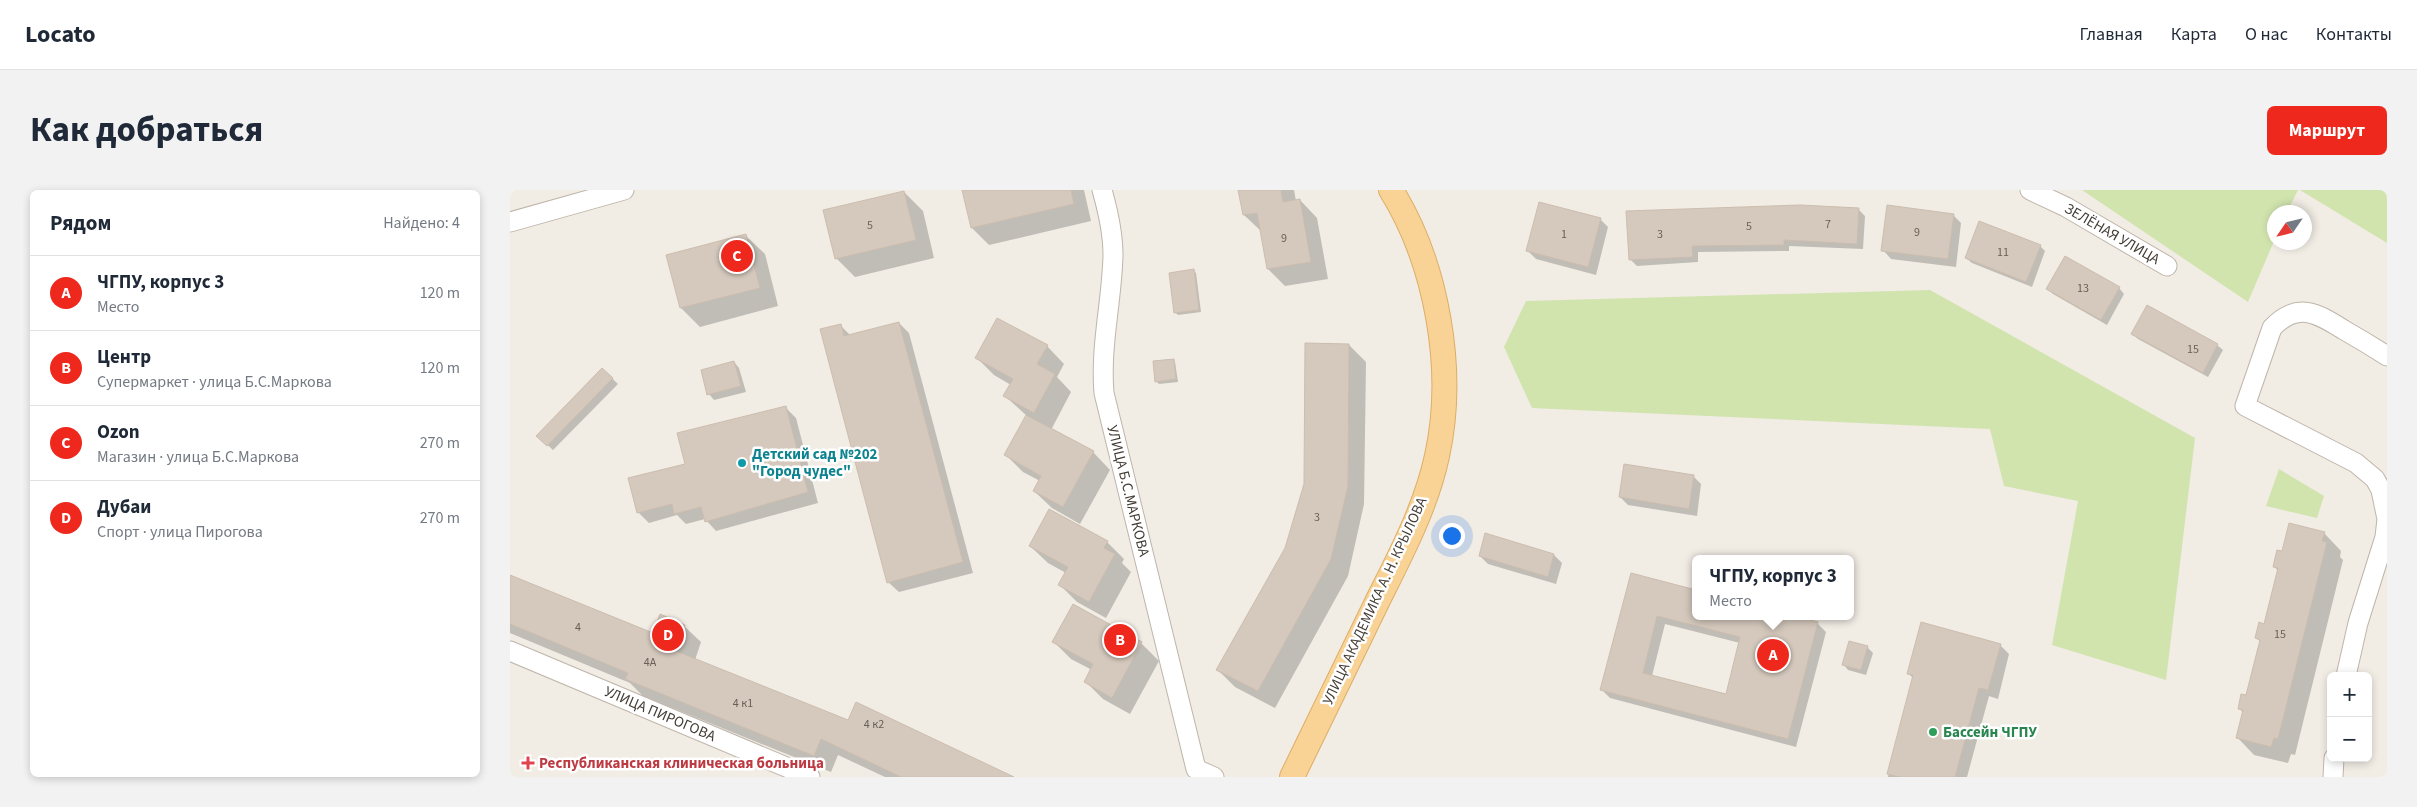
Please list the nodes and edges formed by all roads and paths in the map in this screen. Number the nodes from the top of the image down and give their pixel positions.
1 (624, 190) edge
2 (1102, 190) edge
3 (1391, 190) edge
4 (2030, 190) edge
5 (510, 222) edge
6 (2167, 266) dead end
7 (2387, 356) edge
8 (2383, 559) edge
9 (510, 651) edge
10 (2347, 672) edge
11 (2334, 762) edge
12 (810, 777) edge
13 (1214, 777) edge
14 (1292, 777) edge
15 (2333, 777) edge

1 - 5 street
2 - 13 street, УЛИЦА Б.С.МАРКОВА
3 - 14 main road, УЛИЦА АКАДЕМИКА А. Н. КРЫЛОВА
4 - 6 street, ЗЕЛЁНАЯ УЛИЦА
7 - 8 street
8 - 10 street
9 - 12 street, УЛИЦА ПИРОГОВА
11 - 15 street

